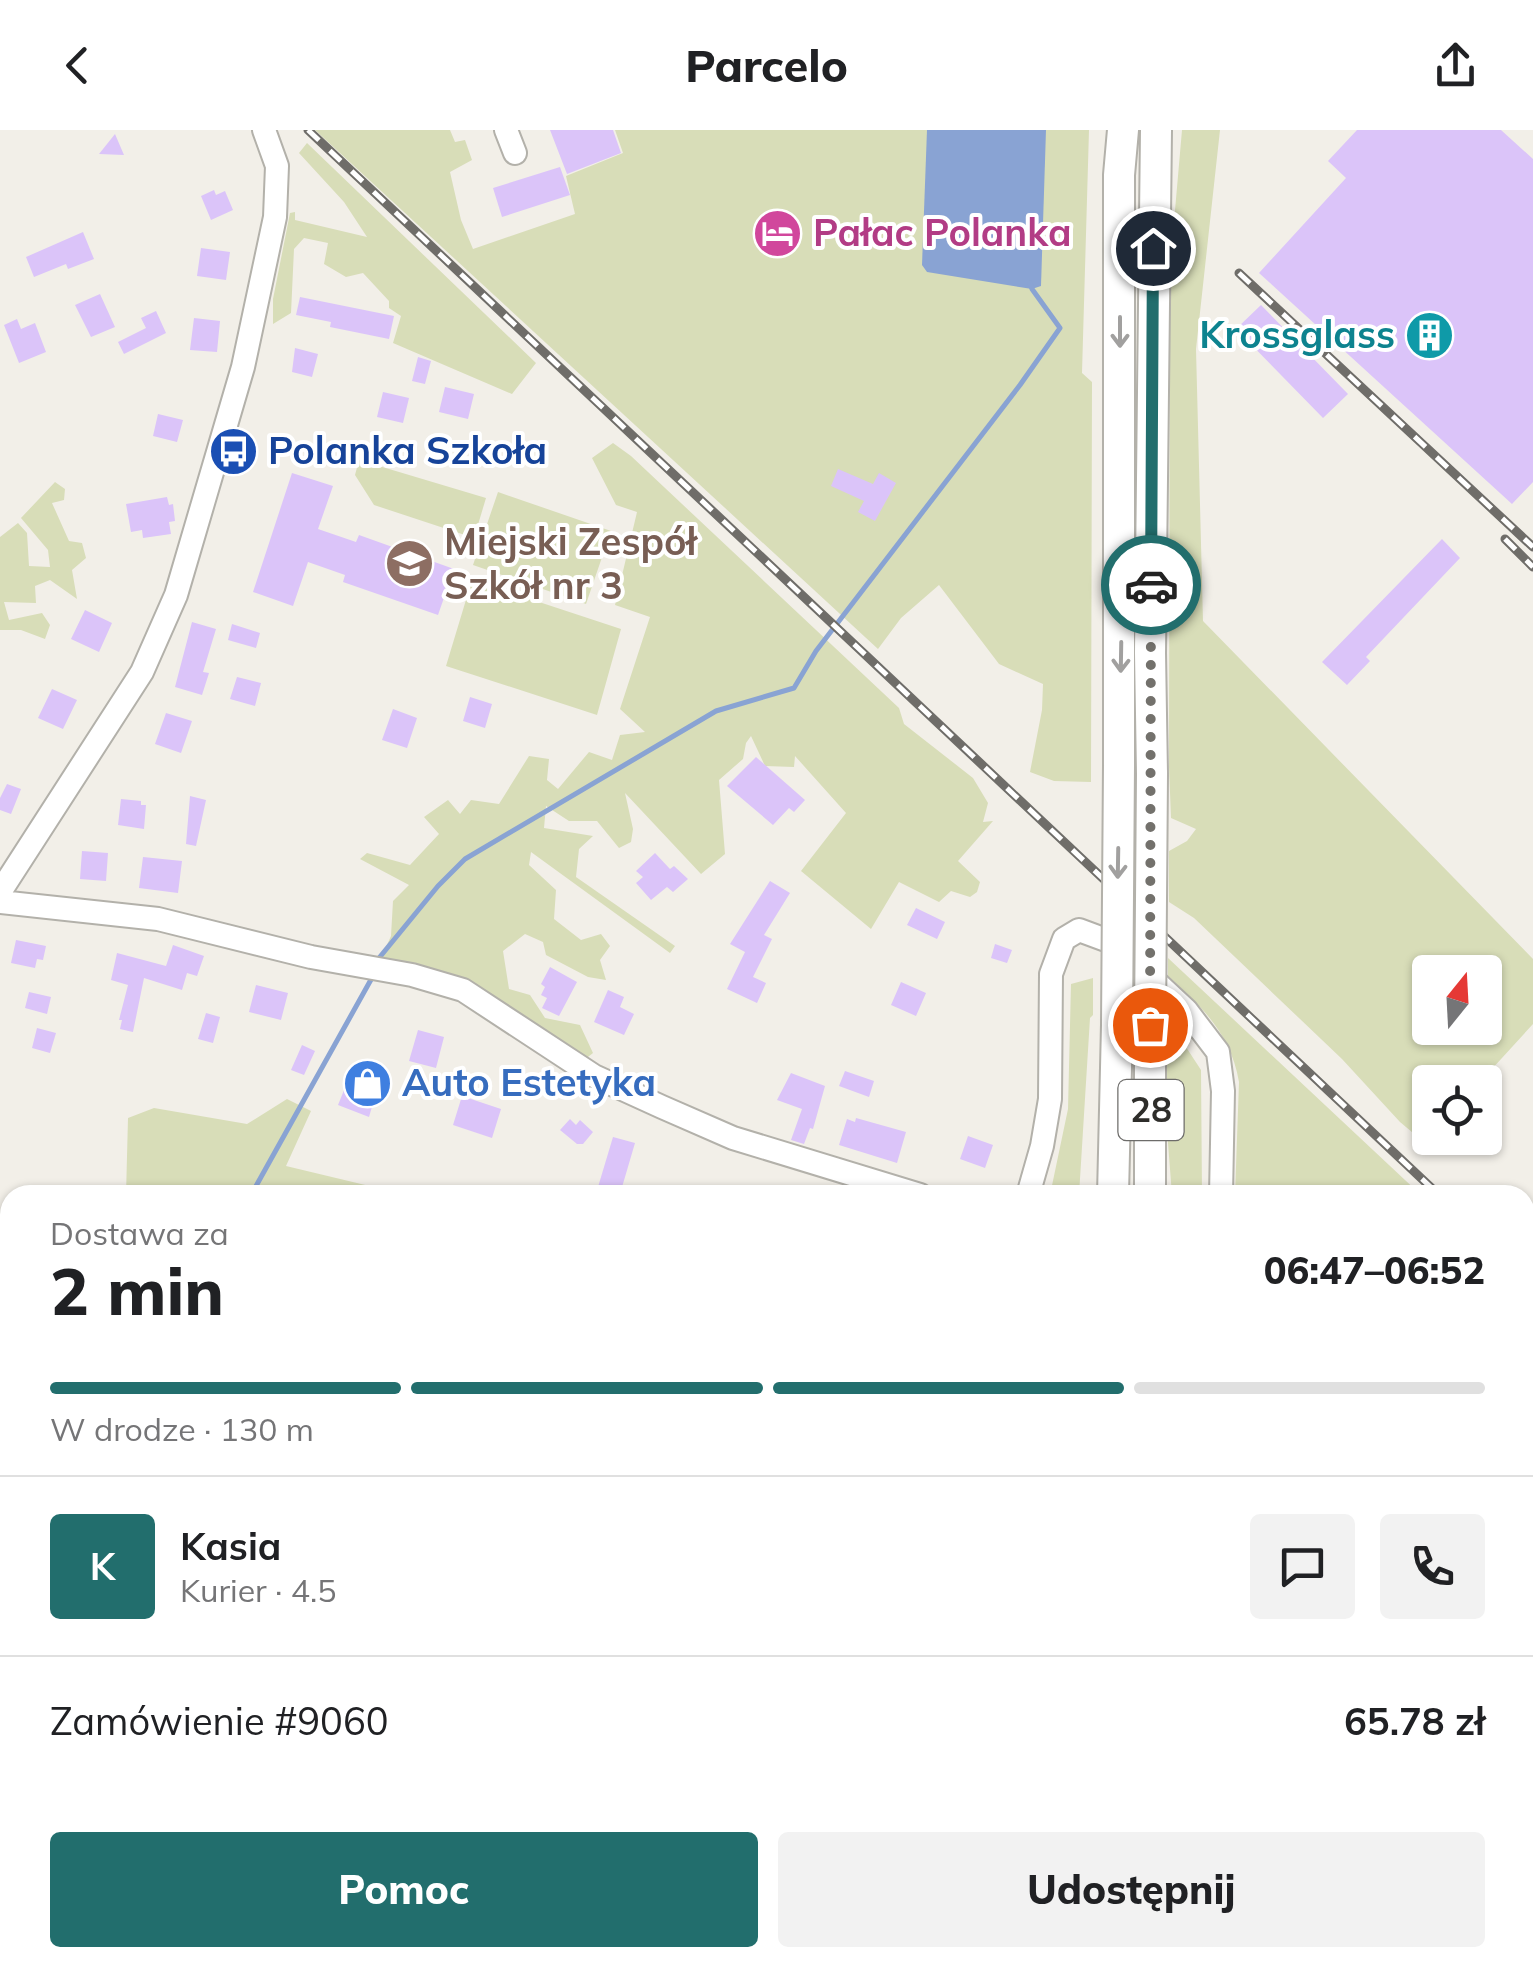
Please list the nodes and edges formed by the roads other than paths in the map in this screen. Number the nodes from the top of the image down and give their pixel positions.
1 (264, 130) edge
2 (506, 130) edge
3 (1123, 130) edge
4 (1156, 130) edge
5 (515, 153) dead end
6 (0, 892) edge
7 (0, 902) edge
8 (887, 1185) edge
9 (1031, 1185) edge
10 (1112, 1185) edge
11 (1150, 1185) edge
12 (1221, 1185) edge

1 - 6 street
2 - 5 street
3 -> 10 main road, 28, bridge
4 - 11 main road, 28, bridge
7 - 8 street
9 - 12 street

